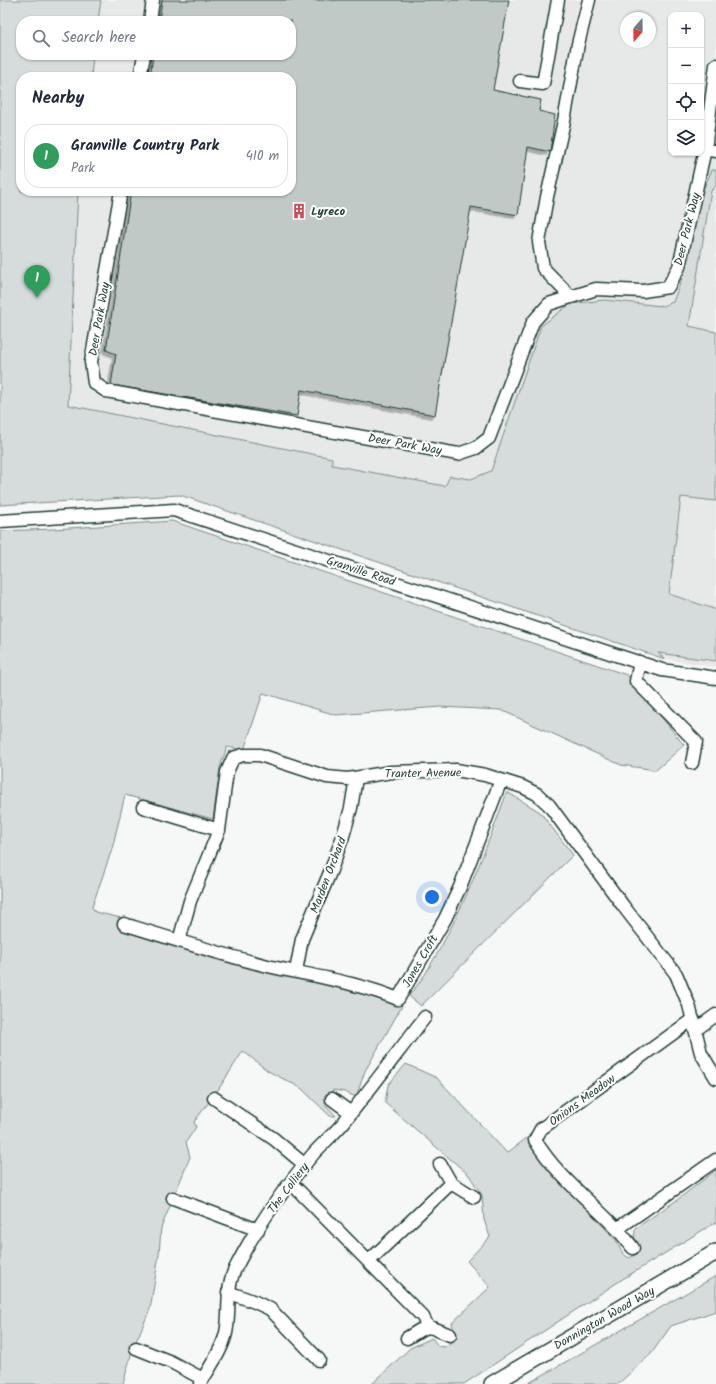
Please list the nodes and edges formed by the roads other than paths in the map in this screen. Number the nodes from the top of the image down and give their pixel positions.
1 (154, 0) edge
2 (558, 0) edge
3 (588, 0) edge
4 (151, 16) edge
5 (143, 60) edge
6 (716, 65) edge
7 (141, 72) edge
8 (520, 81) dead end
9 (711, 150) edge
10 (120, 196) edge
11 (571, 297) junction
12 (0, 521) edge
13 (640, 662) junction
14 (716, 678) edge
15 (692, 763) dead end
16 (356, 778) junction
17 (501, 780) junction
18 (143, 807) dead end
19 (219, 830) junction
20 (124, 924) dead end
21 (179, 941) junction
22 (296, 971) junction
23 (716, 1015) edge
24 (425, 1017) dead end
25 (694, 1025) junction
26 (716, 1078) edge
27 (214, 1098) dead end
28 (332, 1099) dead end
29 (351, 1113) junction
30 (716, 1160) edge
31 (440, 1164) dead end
32 (305, 1165) junction
33 (291, 1183) junction
34 (451, 1183) junction
35 (474, 1197) dead end
36 (173, 1198) dead end
37 (617, 1229) junction
38 (258, 1230) junction
39 (633, 1248) dead end
40 (716, 1252) edge
41 (369, 1260) junction
42 (228, 1292) junction
43 (428, 1327) junction
44 (450, 1336) dead end
45 (407, 1338) dead end
46 (136, 1348) dead end
47 (319, 1360) dead end
48 (202, 1382) edge
49 (492, 1384) edge

1 - 4 street
2 - 8 street
3 - 11 street
5 - 7 street
6 - 9 street
9 - 11 street, Deer Park Way
10 - 11 street, Deer Park Way
12 - 13 street, Granville Road
13 - 14 street, Granville Road
13 - 15 street
16 - 17 street, Tranter Avenue
16 - 19 street, Tranter Avenue
16 - 22 street, Marden Orchard
17 - 22 street, Jones Croft
17 - 25 street, Tranter Avenue
18 - 19 street
19 - 21 street, Tranter Avenue
20 - 21 street, Jones Croft
21 - 22 street, Jones Croft
23 - 25 street
24 - 29 street, The Colliery
25 - 26 street, Tranter Avenue
25 - 37 street, Onions Meadow
27 - 32 street
28 - 29 street
29 - 32 street, The Colliery
30 - 37 street
31 - 34 street
32 - 33 street, The Colliery
33 - 38 street, The Colliery
33 - 41 street
34 - 35 street
34 - 41 street
36 - 38 street
37 - 39 street, Onions Meadow
38 - 42 street, The Colliery
40 - 49 main road, Donnington Wood Way
41 - 43 street
42 - 47 street
42 - 48 street, The Colliery
43 - 44 street
43 - 45 street
46 - 48 street

